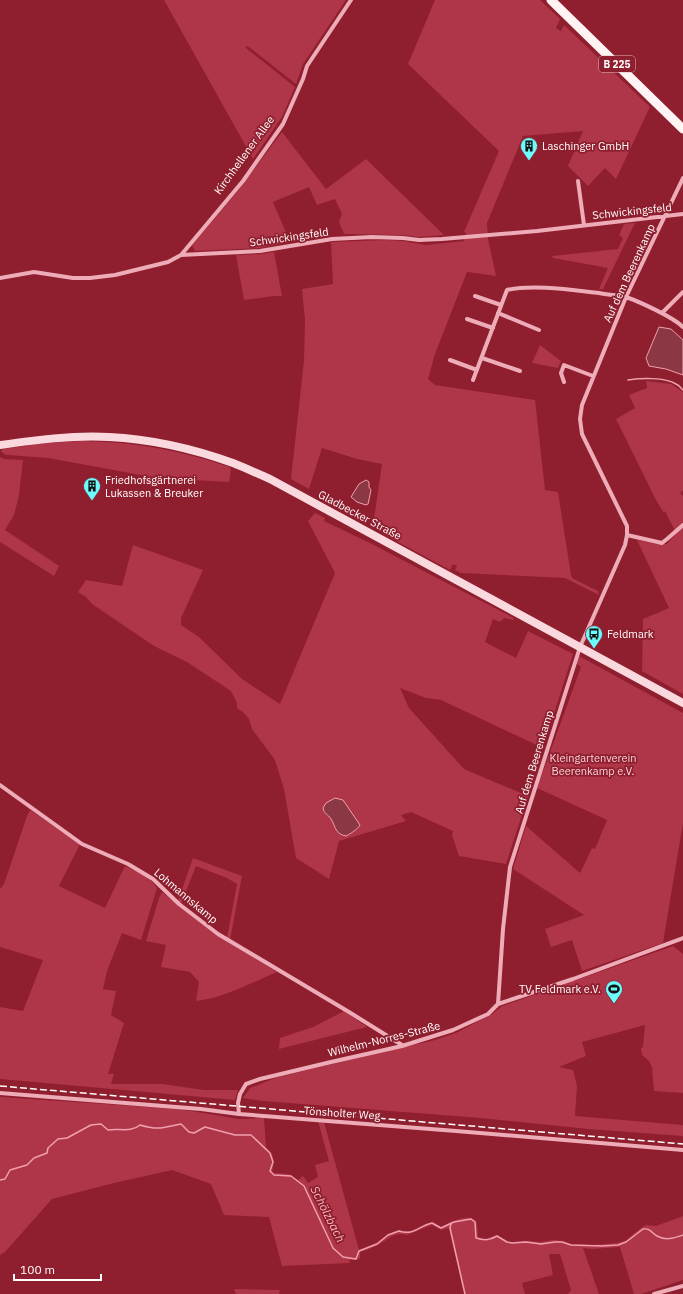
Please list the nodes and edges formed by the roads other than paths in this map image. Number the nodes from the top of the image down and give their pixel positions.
1 (351, 0) edge
2 (551, 0) edge
3 (683, 129) edge
4 (683, 178) edge
5 (578, 181) dead end
6 (683, 214) edge
7 (666, 216) junction
8 (584, 225) junction
9 (181, 255) junction
10 (0, 278) edge
11 (683, 292) edge
12 (475, 296) dead end
13 (626, 297) junction
14 (501, 305) junction
15 (498, 313) junction
16 (662, 314) junction
17 (467, 319) dead end
18 (683, 327) edge
19 (493, 328) junction
20 (539, 330) dead end
21 (482, 358) junction
22 (450, 360) dead end
23 (478, 370) junction
24 (520, 371) dead end
25 (593, 376) junction
26 (473, 380) dead end
27 (564, 382) dead end
28 (0, 445) edge
29 (683, 525) edge
30 (627, 535) junction
31 (580, 647) junction
32 (683, 703) edge
33 (0, 785) edge
34 (683, 938) edge
35 (498, 1004) junction
36 (402, 1046) junction
37 (0, 1093) edge
38 (239, 1114) junction
39 (683, 1150) edge
40 (683, 1286) edge
41 (668, 1292) edge
42 (654, 1294) edge

1 - 9 street, Kirchhellener Allee
2 - 3 main road, B 225
4 - 7 street, Auf dem Beerenkamp
5 - 8 street, Schwickingsfeld
6 - 7 street, Schwickingsfeld
7 - 8 street, Schwickingsfeld
7 - 13 street, Auf dem Beerenkamp
8 - 9 street, Schwickingsfeld
9 - 10 street, Schwickingsfeld
11 - 16 street
12 - 14 street
13 - 14 street
13 - 16 street
13 - 25 street, Auf dem Beerenkamp
14 - 15 street
15 - 19 street
15 - 20 street
16 - 18 street
17 - 19 street
19 - 21 street
21 - 23 street
21 - 24 street
22 - 23 street
23 - 26 street
25 - 27 street
25 - 30 street, Auf dem Beerenkamp
28 - 31 main road, Gladbecker Straße
29 - 30 street
30 - 31 street, Auf dem Beerenkamp
31 - 32 main road, Gladbecker Straße
31 - 35 street, Auf dem Beerenkamp
33 - 36 street, Lohmannskamp
34 - 35 street, Wilhelm-Norres-Straße
35 - 36 street, Wilhelm-Norres-Straße
36 - 38 street, Wilhelm-Norres-Straße
37 - 38 street, Tönsholter Weg
38 - 39 street, Tönsholter Weg
40 - 41 street
41 - 42 street

